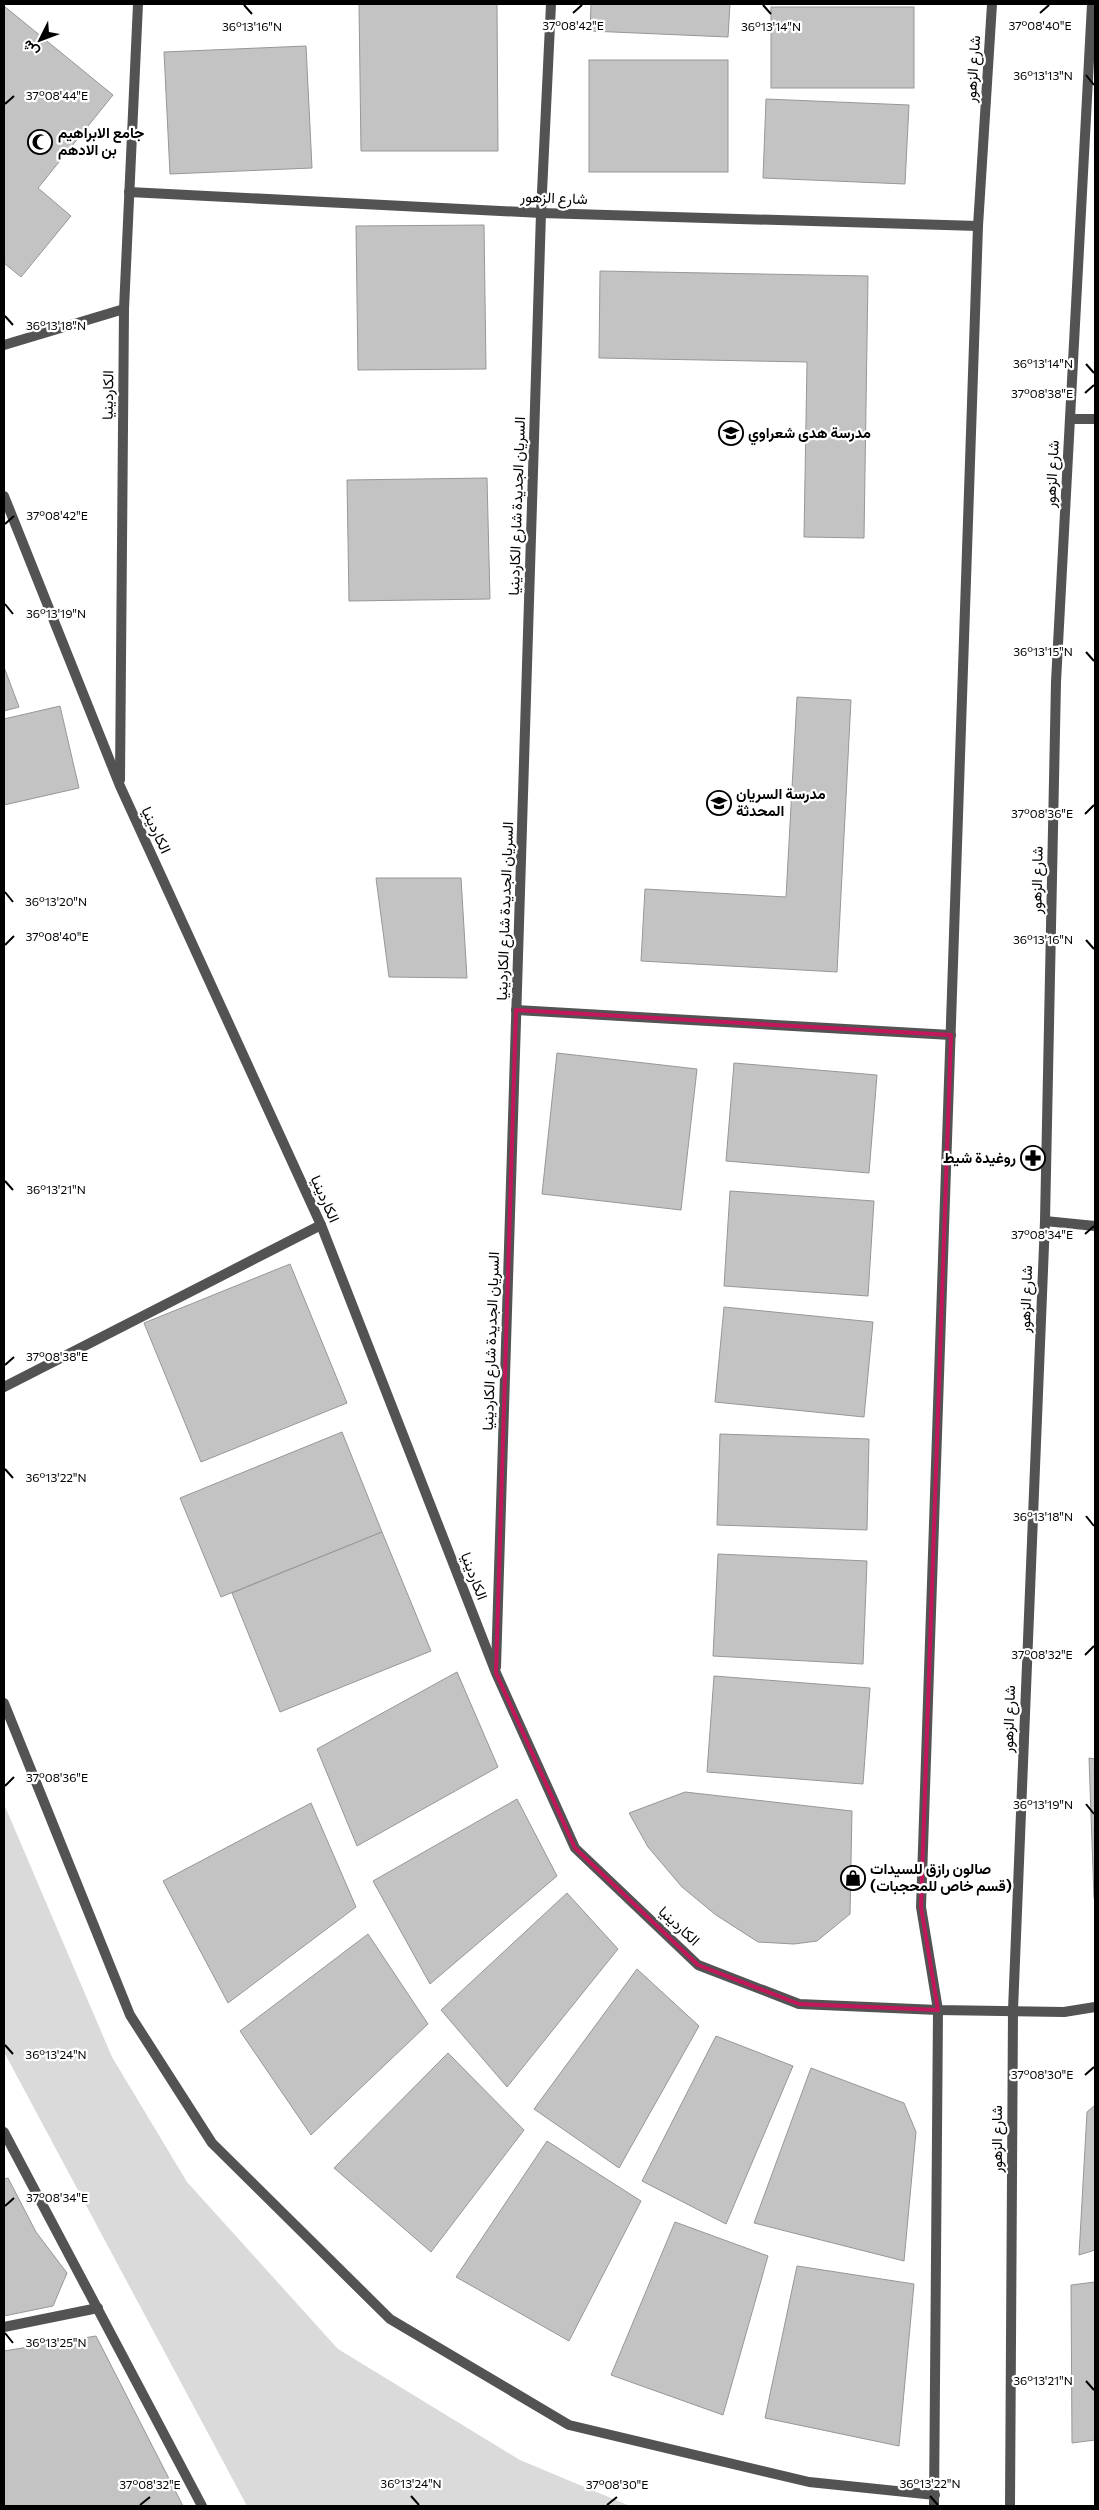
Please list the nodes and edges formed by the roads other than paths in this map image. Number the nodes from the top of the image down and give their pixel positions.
1 (138, 4) edge
2 (551, 4) edge
3 (992, 4) edge
4 (1092, 4) edge
5 (129, 192) junction
6 (541, 213) junction
7 (978, 226) junction
8 (124, 309) junction
9 (4, 345) edge
10 (1070, 419) junction
11 (1095, 419) edge
12 (4, 496) edge
13 (120, 786) junction
14 (516, 1010) junction
15 (951, 1035) junction
16 (1044, 1221) junction
17 (320, 1225) junction
18 (1095, 1226) edge
19 (4, 1387) edge
20 (496, 1673) junction
21 (4, 1703) edge
22 (1095, 2007) edge
23 (938, 2010) junction
24 (1013, 2010) junction
25 (4, 2132) edge
26 (9, 2152) edge
27 (98, 2308) junction
28 (4, 2327) edge
29 (935, 2495) junction
30 (202, 2506) edge
31 (934, 2506) edge
32 (1010, 2506) edge

1 - 5 street, الكاردينيا
2 - 6 street, السريان الجديدة شارع الكاردينيا
3 - 7 street, شارع الزهور
4 - 10 street, شارع الزهور
5 - 6 street, شارع الزهور
5 - 8 street, الكاردينيا
6 - 7 street, شارع الزهور
6 - 14 street, السريان الجديدة شارع الكاردينيا
7 - 15 street, شارع الزهور
8 - 9 street
8 - 13 street, الكاردينيا
10 - 11 street
10 - 16 street, شارع الزهور
12 - 13 street, الكاردينيا
13 - 17 street, الكاردينيا
14 - 15 street, السريان الجديدة شارع الكاردينيا
14 - 20 street, السريان الجديدة شارع الكاردينيا
15 - 23 street, شارع الزهور
16 - 18 street
16 - 24 street, شارع الزهور
17 - 19 street
17 - 20 street, الكاردينيا
20 - 23 street, الكاردينيا
21 - 29 street
22 - 24 street, الكاردينيا
23 - 24 street, الكاردينيا
23 - 29 street, شارع الزهور
24 - 32 street, شارع الزهور
25 - 26 street
26 - 27 street
27 - 28 street
27 - 30 street
29 - 31 street, شارع الزهور

